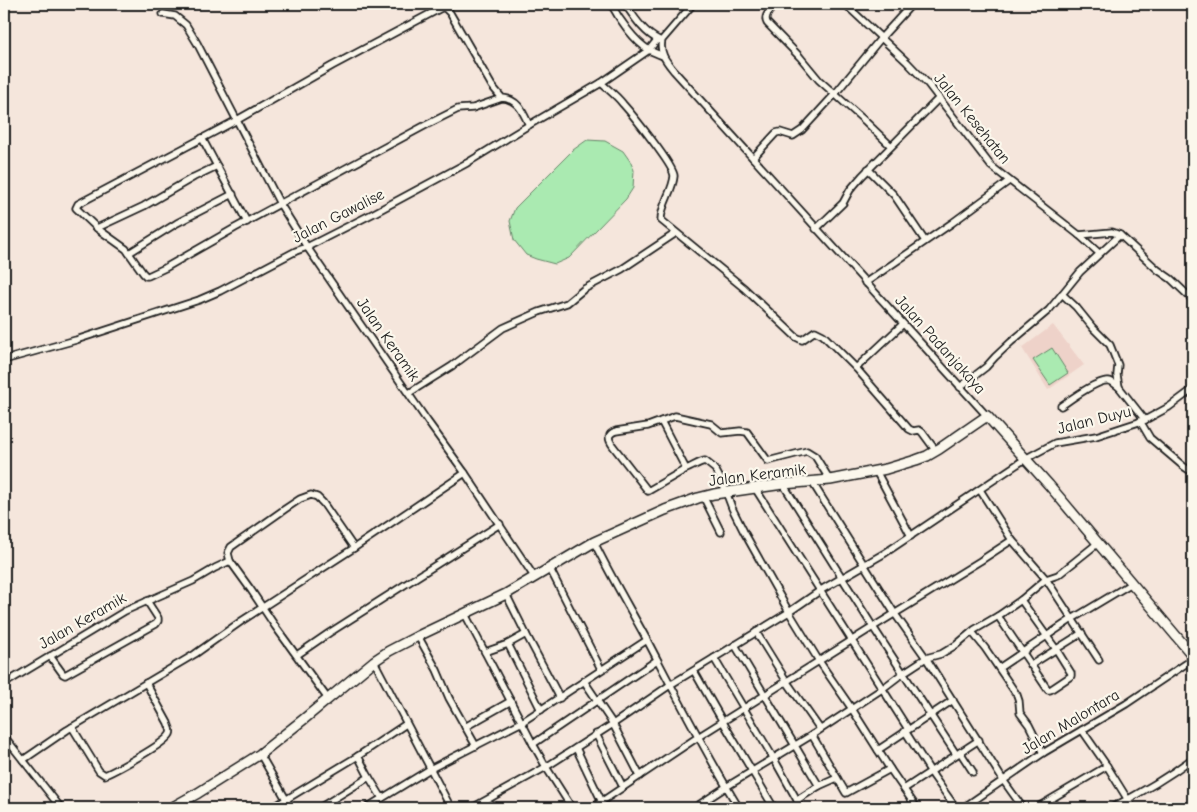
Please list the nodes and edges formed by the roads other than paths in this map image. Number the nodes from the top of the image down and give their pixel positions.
1 (611, 4) edge
2 (625, 4) edge
3 (693, 4) edge
4 (775, 4) edge
5 (845, 4) edge
6 (912, 4) edge
7 (162, 14) dead end
8 (881, 38) junction
9 (660, 40) junction
10 (649, 50) junction
11 (663, 56) junction
12 (601, 83) junction
13 (835, 94) junction
14 (502, 98) junction
15 (939, 98) junction
16 (237, 120) junction
17 (529, 125) junction
18 (202, 138) junction
19 (891, 146) junction
20 (753, 158) junction
21 (217, 166) junction
22 (868, 169) junction
23 (1010, 181) junction
24 (232, 194) junction
25 (280, 204) junction
26 (247, 222) junction
27 (97, 228) junction
28 (816, 229) junction
29 (676, 233) junction
30 (1080, 235) junction
31 (1120, 235) junction
32 (924, 241) junction
33 (307, 247) junction
34 (129, 253) junction
35 (1100, 253) junction
36 (865, 283) junction
37 (1062, 294) junction
38 (1193, 300) edge
39 (903, 324) junction
40 (4, 360) edge
41 (856, 368) junction
42 (960, 387) junction
43 (1120, 387) junction
44 (1193, 389) edge
45 (409, 393) junction
46 (1061, 406) dead end
47 (987, 416) junction
48 (1142, 420) junction
49 (661, 421) junction
50 (936, 451) junction
51 (1025, 459) junction
52 (686, 469) junction
53 (876, 471) junction
54 (1193, 471) edge
55 (465, 472) junction
56 (830, 480) junction
57 (812, 482) junction
58 (783, 484) junction
59 (755, 488) junction
60 (980, 490) junction
61 (726, 492) junction
62 (703, 496) junction
63 (500, 524) junction
64 (721, 532) dead end
65 (911, 536) junction
66 (1012, 540) junction
67 (594, 542) junction
68 (1098, 543) junction
69 (354, 548) junction
70 (230, 561) junction
71 (865, 566) junction
72 (550, 569) junction
73 (535, 578) junction
74 (842, 578) junction
75 (1046, 580) junction
76 (1132, 583) junction
77 (821, 590) junction
78 (506, 594) junction
79 (1022, 600) junction
80 (147, 601) junction
81 (263, 608) junction
82 (789, 612) junction
83 (465, 614) junction
84 (895, 614) junction
85 (998, 616) junction
86 (1072, 619) junction
87 (872, 627) junction
88 (756, 632) junction
89 (972, 632) junction
90 (1082, 633) junction
91 (526, 634) junction
92 (418, 636) junction
93 (1047, 636) junction
94 (647, 640) junction
95 (851, 641) junction
96 (508, 644) junction
97 (735, 645) junction
98 (1056, 649) junction
99 (485, 652) junction
100 (1022, 652) junction
101 (297, 655) junction
102 (50, 656) junction
103 (1193, 657) edge
104 (714, 658) junction
105 (926, 658) junction
106 (656, 660) junction
107 (1099, 660) dead end
108 (374, 661) junction
109 (819, 661) junction
110 (1031, 665) junction
111 (999, 668) junction
112 (601, 669) junction
113 (694, 671) junction
114 (903, 673) junction
115 (584, 681) junction
116 (787, 682) junction
117 (146, 683) junction
118 (4, 684) edge
119 (670, 685) junction
120 (882, 689) junction
121 (765, 695) junction
122 (560, 698) junction
123 (328, 699) junction
124 (597, 699) junction
125 (953, 700) junction
126 (511, 701) junction
127 (852, 708) junction
128 (744, 709) junction
129 (541, 710) junction
130 (930, 714) junction
131 (522, 722) junction
132 (723, 722) junction
133 (406, 724) junction
134 (613, 724) junction
135 (465, 726) junction
136 (72, 727) junction
137 (820, 729) junction
138 (906, 730) junction
139 (1082, 730) junction
140 (596, 734) junction
141 (4, 736) edge
142 (812, 736) junction
143 (698, 737) junction
144 (979, 740) junction
145 (533, 744) junction
146 (476, 746) junction
147 (795, 746) junction
148 (576, 748) junction
149 (878, 750) junction
150 (958, 753) junction
151 (1043, 753) junction
152 (260, 754) junction
153 (358, 756) junction
154 (1193, 758) edge
155 (774, 759) junction
156 (23, 760) junction
157 (1107, 766) junction
158 (546, 767) junction
159 (430, 770) junction
160 (890, 770) junction
161 (930, 771) junction
162 (752, 772) junction
163 (973, 772) dead end
164 (640, 776) junction
165 (369, 777) junction
166 (837, 778) junction
167 (1003, 780) junction
168 (819, 786) junction
169 (623, 787) junction
170 (726, 787) junction
171 (904, 789) junction
172 (382, 798) junction
173 (286, 799) junction
174 (797, 800) junction
175 (1128, 800) junction
176 (602, 802) junction
177 (1193, 805) edge
178 (61, 808) edge
179 (170, 808) edge
180 (272, 808) edge
181 (291, 808) edge
182 (319, 808) edge
183 (366, 808) edge
184 (451, 808) edge
185 (472, 808) edge
186 (572, 808) edge
187 (592, 808) edge
188 (694, 808) edge
189 (740, 808) edge
190 (774, 808) edge
191 (800, 808) edge
192 (918, 808) edge
193 (956, 808) edge
194 (963, 808) edge
195 (1023, 808) edge
196 (1036, 808) edge
197 (1111, 808) edge
198 (1133, 808) edge
199 (1189, 808) edge

1 - 10 street
2 - 9 street
3 - 9 street, Jalan Gawalise
4 - 13 street
5 - 8 street, Jalan Kesehatan
6 - 8 street
7 - 16 street, Jalan Keramik
8 - 13 street
8 - 15 street, Jalan Kesehatan
9 - 10 street, Jalan Gawalise
9 - 11 street
10 - 11 street
10 - 12 street, Jalan Gawalise
11 - 20 street, Jalan Padanjakaya
12 - 17 street, Jalan Gawalise
12 - 29 street
13 - 19 street
13 - 20 street
14 - 16 street
14 - 17 street
14 - 25 street
15 - 19 street
15 - 23 street, Jalan Kesehatan
16 - 18 street
16 - 25 street, Jalan Keramik
17 - 33 street, Jalan Gawalise
18 - 21 street
18 - 27 street
19 - 22 street
20 - 28 street, Jalan Padanjakaya
21 - 24 street
21 - 27 street
22 - 28 street
22 - 32 street
23 - 30 street, Jalan Kesehatan
23 - 32 street
24 - 26 street
24 - 34 street
25 - 26 street
25 - 33 street, Jalan Keramik
26 - 34 street
27 - 34 street
28 - 36 street, Jalan Padanjakaya
29 - 41 street
29 - 45 street
30 - 31 street
30 - 35 street, Jalan Kesehatan
31 - 35 street
31 - 38 street
32 - 36 street
33 - 40 street, Jalan Gawalise
33 - 45 street, Jalan Keramik
35 - 37 street
36 - 39 street, Jalan Padanjakaya
37 - 42 street
37 - 43 street
39 - 41 street
39 - 42 street, Jalan Padanjakaya
41 - 50 street
42 - 47 street, Jalan Padanjakaya
43 - 46 street
43 - 48 street
44 - 48 street, Jalan Duyu
45 - 55 street, Jalan Keramik
47 - 50 street, Jalan Keramik
47 - 51 street, Jalan Padanjakaya
48 - 51 street, Jalan Duyu
48 - 54 street
49 - 52 street
49 - 52 street
49 - 56 street
50 - 53 street, Jalan Keramik
51 - 60 street, Jalan Duyu
51 - 68 street, Jalan Padanjakaya
52 - 61 street
53 - 56 street, Jalan Keramik
53 - 65 street
55 - 63 street, Jalan Keramik
55 - 69 street
56 - 57 street, Jalan Keramik
57 - 58 street, Jalan Keramik
57 - 71 street
58 - 59 street, Jalan Keramik
58 - 74 street
59 - 61 street, Jalan Keramik
59 - 77 street
60 - 65 street, Jalan Duyu
60 - 66 street
61 - 62 street, Jalan Keramik
61 - 82 street
62 - 64 street
62 - 67 street, Jalan Keramik
63 - 73 street, Jalan Keramik
63 - 101 street
65 - 71 street, Jalan Duyu
66 - 75 street
66 - 84 street
67 - 72 street, Jalan Keramik
67 - 94 street
68 - 75 street
68 - 76 street, Jalan Padanjakaya
69 - 70 street
69 - 81 street
70 - 80 street, Jalan Keramik
70 - 81 street
71 - 74 street, Jalan Duyu
71 - 84 street
72 - 73 street, Jalan Keramik
72 - 112 street
73 - 78 street, Jalan Keramik
74 - 77 street, Jalan Duyu
74 - 87 street
75 - 79 street
75 - 86 street
76 - 86 street
76 - 103 street, Jalan Padanjakaya
77 - 82 street, Jalan Duyu
77 - 95 street
78 - 83 street, Jalan Keramik
78 - 91 street
79 - 85 street
79 - 93 street
80 - 102 street, Jalan Keramik
80 - 102 street
81 - 101 street
81 - 117 street
82 - 88 street, Jalan Duyu
82 - 109 street
83 - 92 street, Jalan Keramik
83 - 99 street
84 - 87 street
84 - 105 street
85 - 89 street
85 - 100 street
86 - 90 street
86 - 93 street
87 - 95 street
87 - 114 street
88 - 97 street, Jalan Duyu
88 - 116 street
89 - 105 street
89 - 111 street
90 - 98 street
90 - 107 street
91 - 96 street
91 - 122 street
92 - 108 street, Jalan Keramik
92 - 135 street
93 - 98 street
93 - 100 street
94 - 106 street
94 - 112 street
95 - 109 street
95 - 120 street
96 - 99 street
96 - 129 street
97 - 104 street, Jalan Duyu
97 - 121 street
98 - 110 street
98 - 110 street
99 - 126 street
100 - 110 street
100 - 111 street
101 - 123 street
102 - 118 street, Jalan Keramik
103 - 139 street, Jalan Malontara
104 - 113 street, Jalan Duyu
104 - 128 street
105 - 114 street
105 - 125 street
106 - 119 street
106 - 124 street
108 - 123 street, Jalan Keramik
108 - 133 street
109 - 116 street
109 - 127 street
111 - 151 street
112 - 115 street
113 - 119 street, Jalan Duyu
113 - 132 street
114 - 120 street
114 - 130 street
115 - 122 street
115 - 124 street
116 - 121 street
116 - 137 street
117 - 136 street
117 - 136 street
119 - 134 street, Jalan Duyu
119 - 143 street
120 - 127 street
120 - 138 street
121 - 128 street
121 - 147 street
122 - 129 street
123 - 152 street, Jalan Keramik
124 - 134 street
124 - 145 street
125 - 130 street
125 - 144 street
126 - 131 street
126 - 135 street
127 - 137 street
127 - 149 street
128 - 132 street
128 - 155 street
129 - 131 street
130 - 138 street
130 - 150 street
131 - 145 street
131 - 146 street
132 - 143 street
132 - 162 street
133 - 153 street
133 - 159 street
134 - 140 street, Jalan Duyu
134 - 164 street
135 - 146 street
136 - 156 street
137 - 142 street
138 - 149 street
138 - 161 street
139 - 151 street, Jalan Malontara
139 - 157 street
140 - 148 street, Jalan Duyu
140 - 169 street
141 - 156 street
142 - 147 street
142 - 166 street
143 - 164 street
143 - 170 street
144 - 150 street
144 - 167 street
145 - 158 street
146 - 159 street
147 - 155 street
147 - 168 street
148 - 158 street, Jalan Duyu
148 - 176 street
149 - 160 street
150 - 161 street
150 - 163 street
151 - 167 street, Jalan Malontara
152 - 173 street
152 - 179 street, Jalan Keramik
153 - 165 street
153 - 173 street
154 - 175 street
155 - 162 street
155 - 174 street
156 - 178 street
157 - 175 street
157 - 196 street
158 - 185 street, Jalan Duyu
158 - 186 street
159 - 172 street
159 - 184 street
160 - 166 street
160 - 171 street
161 - 171 street
161 - 193 street
162 - 170 street
162 - 190 street
164 - 169 street
165 - 172 street
165 - 182 street
166 - 168 street
167 - 194 street, Jalan Malontara
167 - 195 street
168 - 174 street
169 - 176 street
170 - 188 street
170 - 189 street
171 - 192 street
172 - 183 street
173 - 180 street
173 - 181 street
174 - 191 street
175 - 197 street
175 - 198 street
176 - 187 street
177 - 199 street

